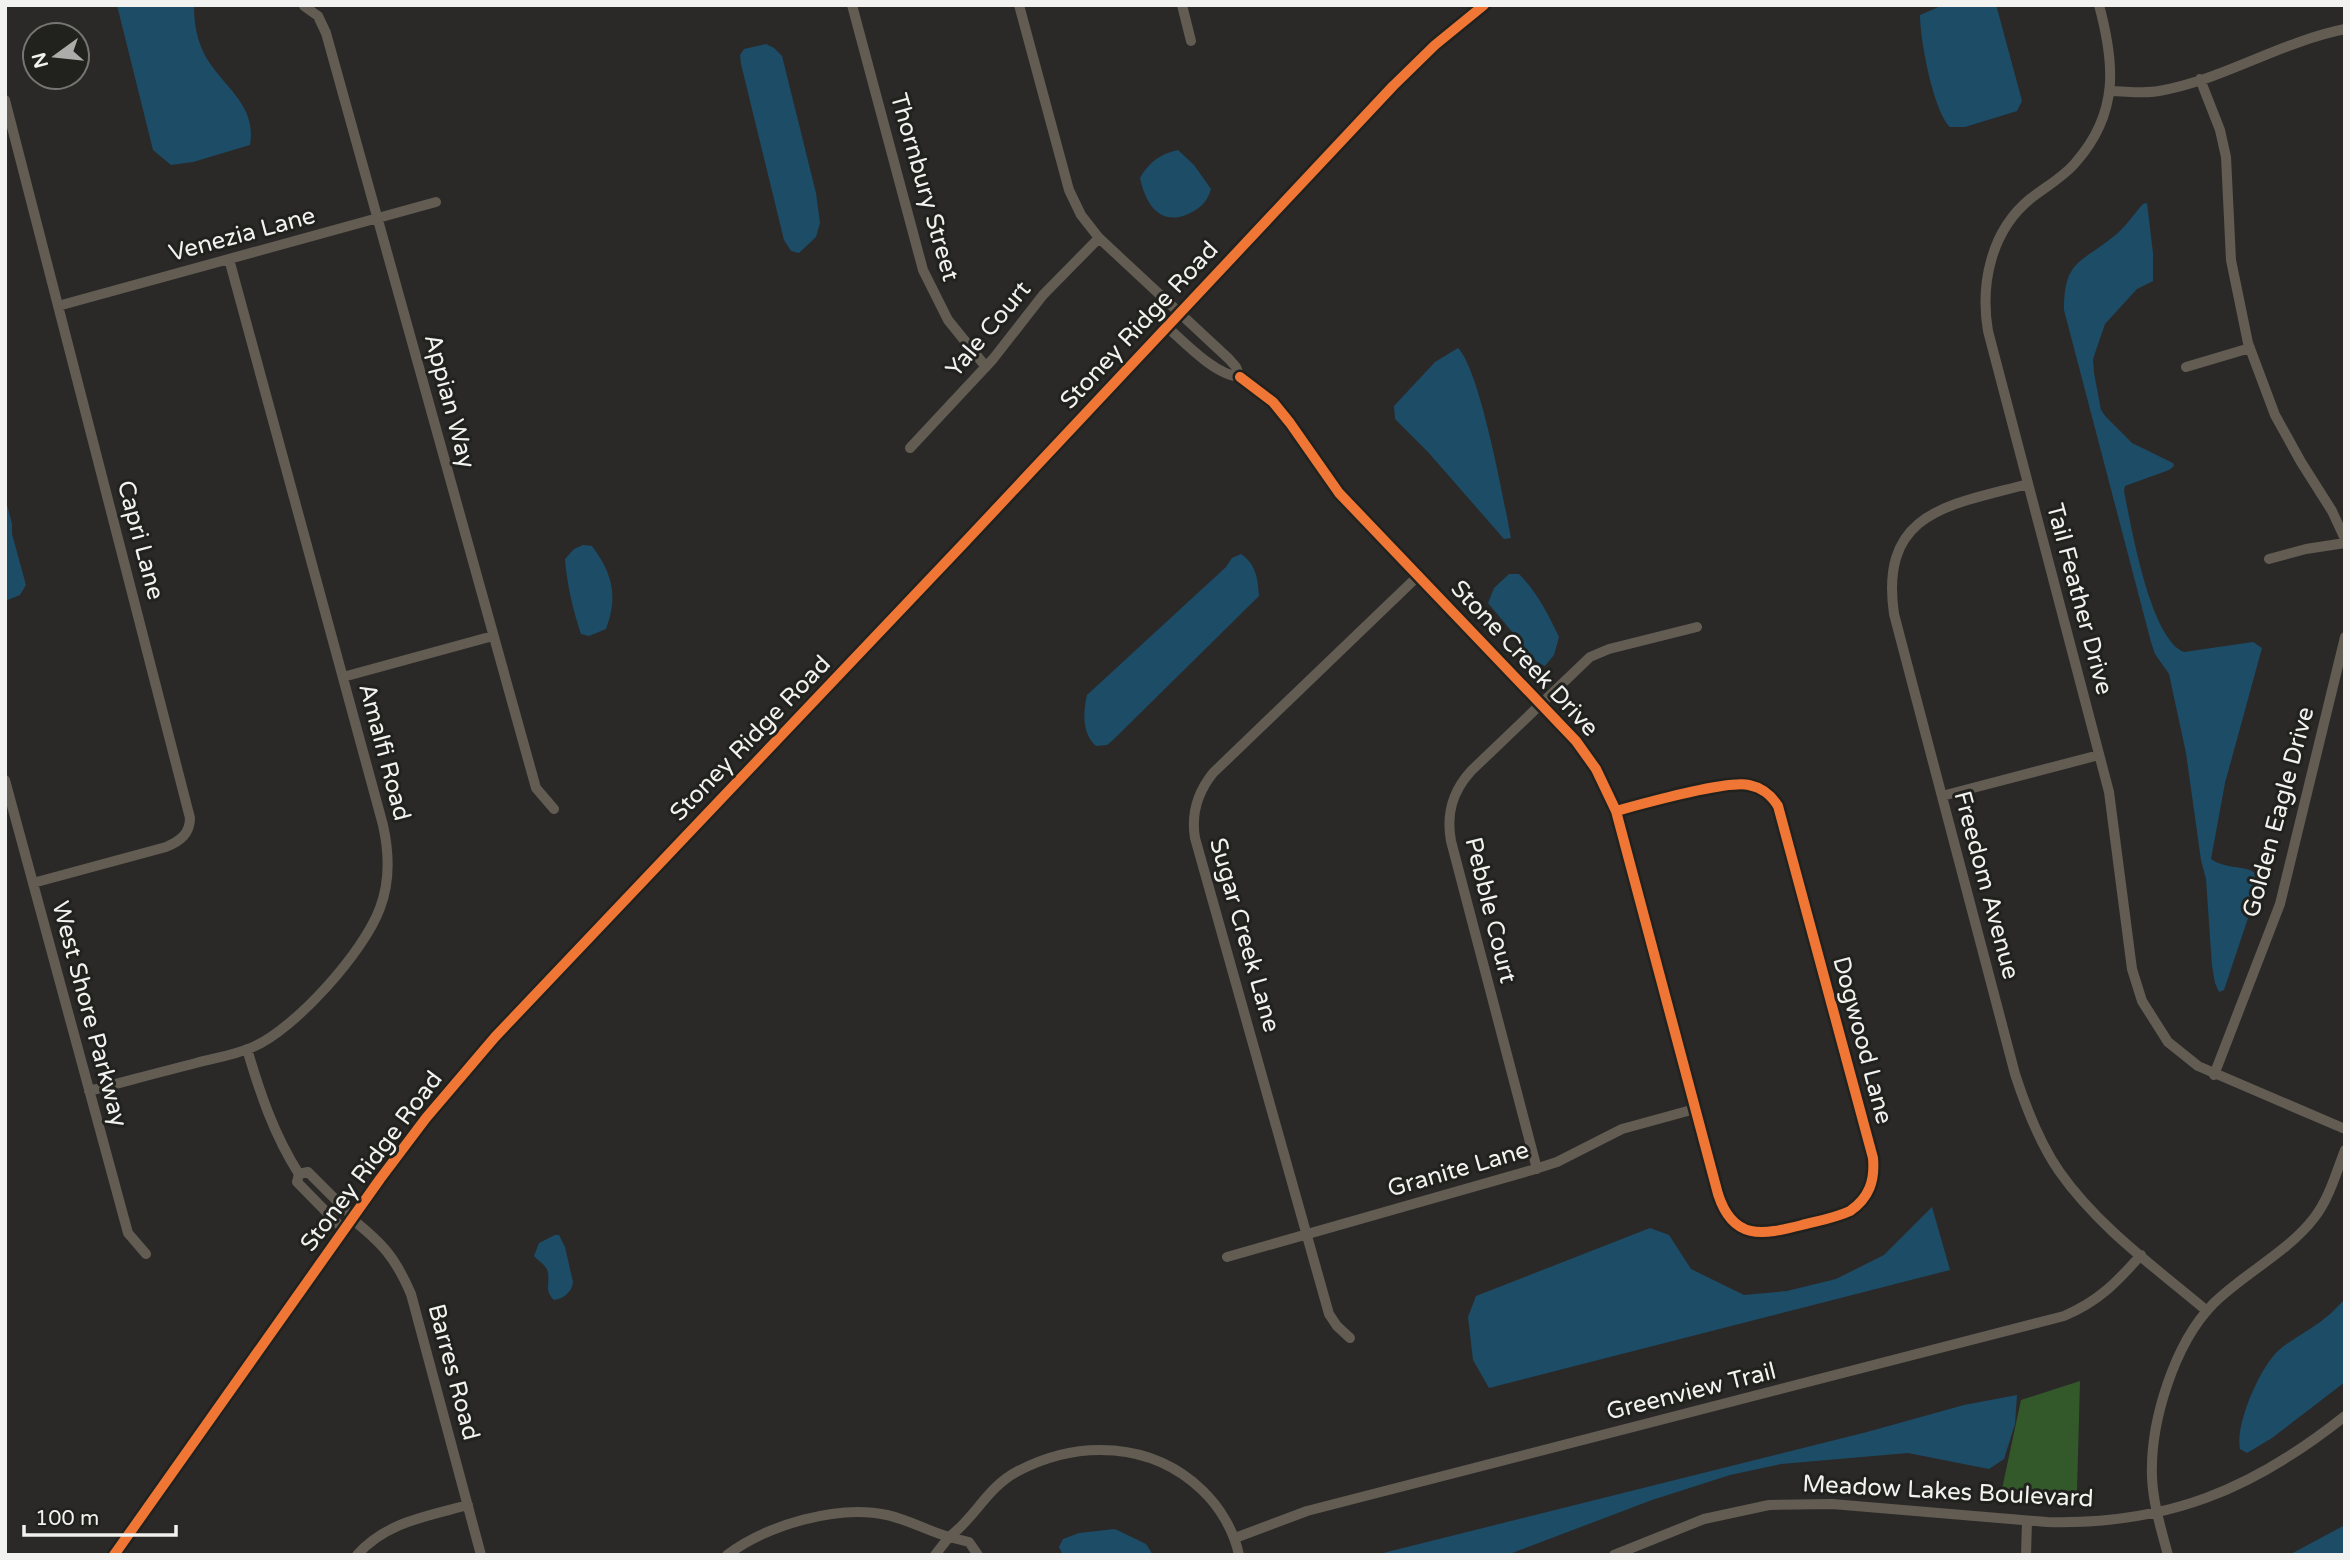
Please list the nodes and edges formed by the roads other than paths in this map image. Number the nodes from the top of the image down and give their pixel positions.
1 (852, 5) edge
2 (1019, 5) edge
3 (1182, 5) edge
4 (1483, 5) edge
5 (2099, 5) edge
6 (304, 6) edge
7 (2345, 29) edge
8 (1191, 41) dead end
9 (2200, 79) junction
10 (2110, 91) junction
11 (5, 100) edge
12 (436, 202) dead end
13 (377, 218) junction
14 (1099, 238) junction
15 (229, 259) junction
16 (58, 306) junction
17 (1179, 313) junction
18 (1166, 326) junction
19 (2250, 348) junction
20 (986, 367) junction
21 (2186, 367) dead end
22 (1240, 377) junction
23 (910, 448) dead end
24 (2028, 484) junction
25 (2345, 541) edge
26 (2269, 559) dead end
27 (1418, 576) junction
28 (1697, 627) dead end
29 (493, 636) junction
30 (2345, 636) edge
31 (343, 677) junction
32 (1542, 705) junction
33 (2099, 755) junction
34 (5, 780) edge
35 (1942, 796) junction
36 (554, 809) dead end
37 (1616, 811) junction
38 (33, 883) junction
39 (247, 1049) junction
40 (2214, 1074) junction
41 (89, 1091) junction
42 (1695, 1110) junction
43 (2345, 1129) edge
44 (2345, 1150) edge
45 (1537, 1169) junction
46 (299, 1174) junction
47 (353, 1218) junction
48 (344, 1230) junction
49 (1306, 1234) junction
50 (146, 1254) dead end
51 (2141, 1255) junction
52 (1227, 1256) dead end
53 (2207, 1311) junction
54 (1350, 1338) dead end
55 (2345, 1416) edge
56 (468, 1505) junction
57 (2157, 1512) junction
58 (2027, 1521) junction
59 (949, 1537) junction
60 (1234, 1538) junction
61 (114, 1555) edge
62 (357, 1555) edge
63 (481, 1555) edge
64 (727, 1555) edge
65 (935, 1555) edge
66 (978, 1555) edge
67 (1239, 1555) edge
68 (1614, 1555) edge
69 (2026, 1555) edge
70 (2168, 1555) edge

1 - 20 street, Thornbury Street
2 - 14 street, Stone Creek Drive
3 - 8 street
4 - 17 street, Stoney Ridge Road
5 - 10 street, Tail Feather Drive
6 - 13 street, Appian Way
7 - 9 street
9 - 10 street
9 - 19 street
10 - 24 street, Tail Feather Drive
11 - 16 street, Capri Lane
12 - 13 street, Venezia Lane
13 - 15 street, Venezia Lane
13 - 29 street, Appian Way
14 - 17 street, Stone Creek Drive
14 - 20 street, Yale Court
15 - 16 street, Venezia Lane
15 - 31 street, Amalfi Road
16 - 38 street, Capri Lane
17 - 18 street, Stoney Ridge Road
17 - 22 street, Stone Creek Drive
18 - 22 street, Stone Creek Drive
18 - 47 street, Stoney Ridge Road
19 - 21 street
19 - 25 street
20 - 23 street, Yale Court
22 - 27 street, Stone Creek Drive
24 - 33 street, Tail Feather Drive
24 - 35 street, Freedom Avenue
25 - 26 street
27 - 32 street, Stone Creek Drive
27 - 49 street, Sugar Creek Lane
28 - 32 street, Pebble Court
29 - 31 street
29 - 36 street, Appian Way
30 - 40 street, Golden Eagle Drive
31 - 39 street, Amalfi Road
32 - 37 street, Stone Creek Drive
32 - 45 street, Pebble Court
33 - 35 street
33 - 40 street, Tail Feather Drive
34 - 38 street, West Shore Parkway
35 - 51 street, Freedom Avenue
37 - 42 street, Stone Creek Drive
37 - 42 street, Dogwood Lane
38 - 41 street, West Shore Parkway
39 - 41 street, Amalfi Road
39 - 46 street
40 - 43 street, Tail Feather Drive
41 - 50 street, West Shore Parkway
42 - 45 street, Granite Lane
44 - 53 street
45 - 49 street, Granite Lane
46 - 47 street, Barres Road
46 - 48 street
47 - 48 street, Stoney Ridge Road
47 - 56 street, Barres Road
48 - 61 street, Stoney Ridge Road
49 - 52 street, Granite Lane
49 - 54 street, Sugar Creek Lane
51 - 53 street, Freedom Avenue
51 - 60 street, Greenview Trail
53 - 57 street
55 - 57 street, Meadow Lakes Boulevard
56 - 62 street
56 - 63 street, Barres Road
57 - 58 street, Meadow Lakes Boulevard
57 - 70 street
58 - 68 street, Meadow Lakes Boulevard
58 - 69 street
59 - 60 street
59 - 64 street
59 - 65 street
59 - 66 street
60 - 67 street

